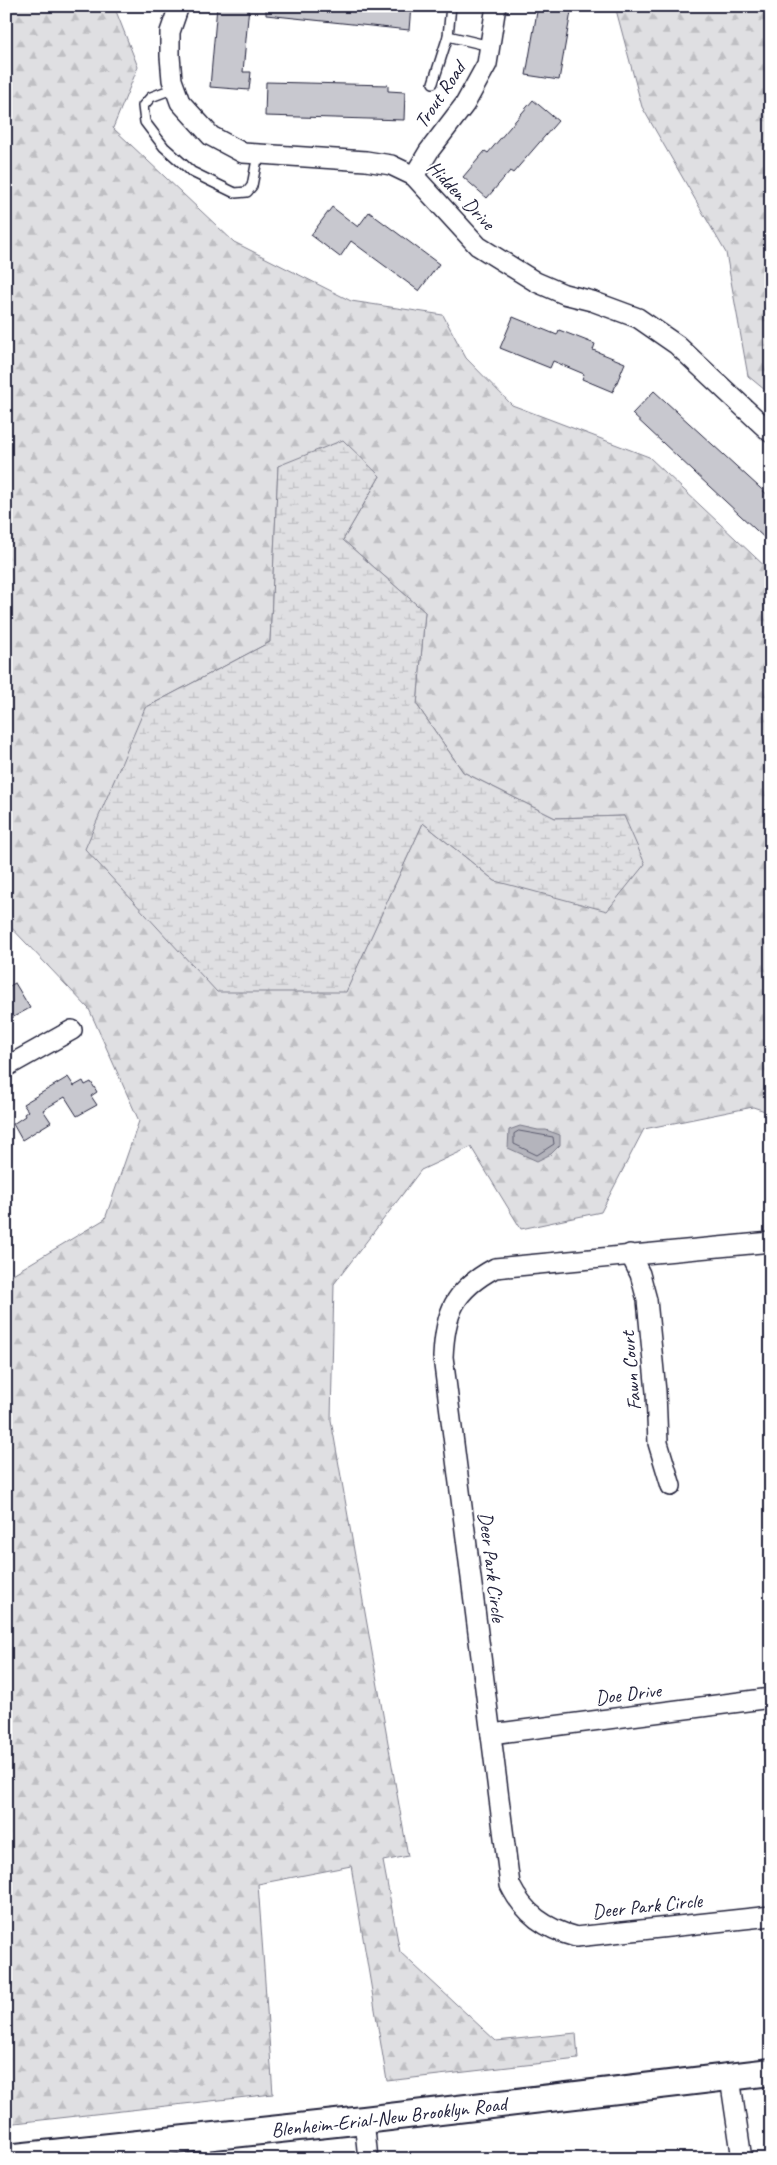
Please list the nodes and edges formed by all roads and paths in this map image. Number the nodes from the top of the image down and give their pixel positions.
1 (179, 6) edge
2 (452, 6) edge
3 (496, 6) edge
4 (448, 36) junction
5 (490, 46) junction
6 (433, 82) dead end
7 (176, 88) junction
8 (258, 154) junction
9 (414, 176) junction
10 (771, 433) edge
11 (72, 1030) dead end
12 (6, 1067) edge
13 (771, 1242) edge
14 (630, 1254) junction
15 (671, 1486) dead end
16 (771, 1698) edge
17 (491, 1734) junction
18 (771, 1916) edge
19 (771, 2072) edge
20 (730, 2078) junction
21 (364, 2120) junction
22 (205, 2148) edge
23 (6, 2158) edge
24 (368, 2159) edge
25 (742, 2159) edge

1 - 7 street, Hidden Drive
2 - 4 lane
3 - 5 street, Trout Road
4 - 5 lane
4 - 6 lane
5 - 9 street, Trout Road
7 - 8 street, Hidden Drive
7 - 8 lane
8 - 9 street, Hidden Drive
9 - 10 street, Hidden Drive
11 - 12 street
13 - 14 street, Deer Park Circle
14 - 15 street, Fawn Court
14 - 17 street, Deer Park Circle
16 - 17 street, Doe Drive
17 - 18 street, Deer Park Circle
19 - 20 main road, Blenheim-Erial-New Brooklyn Road
20 - 21 main road, Blenheim-Erial-New Brooklyn Road
20 - 25 street
21 - 22 main road, Blenheim-Erial-New Brooklyn Road
21 - 24 street
22 - 23 main road, Blenheim-Erial-New Brooklyn Road

